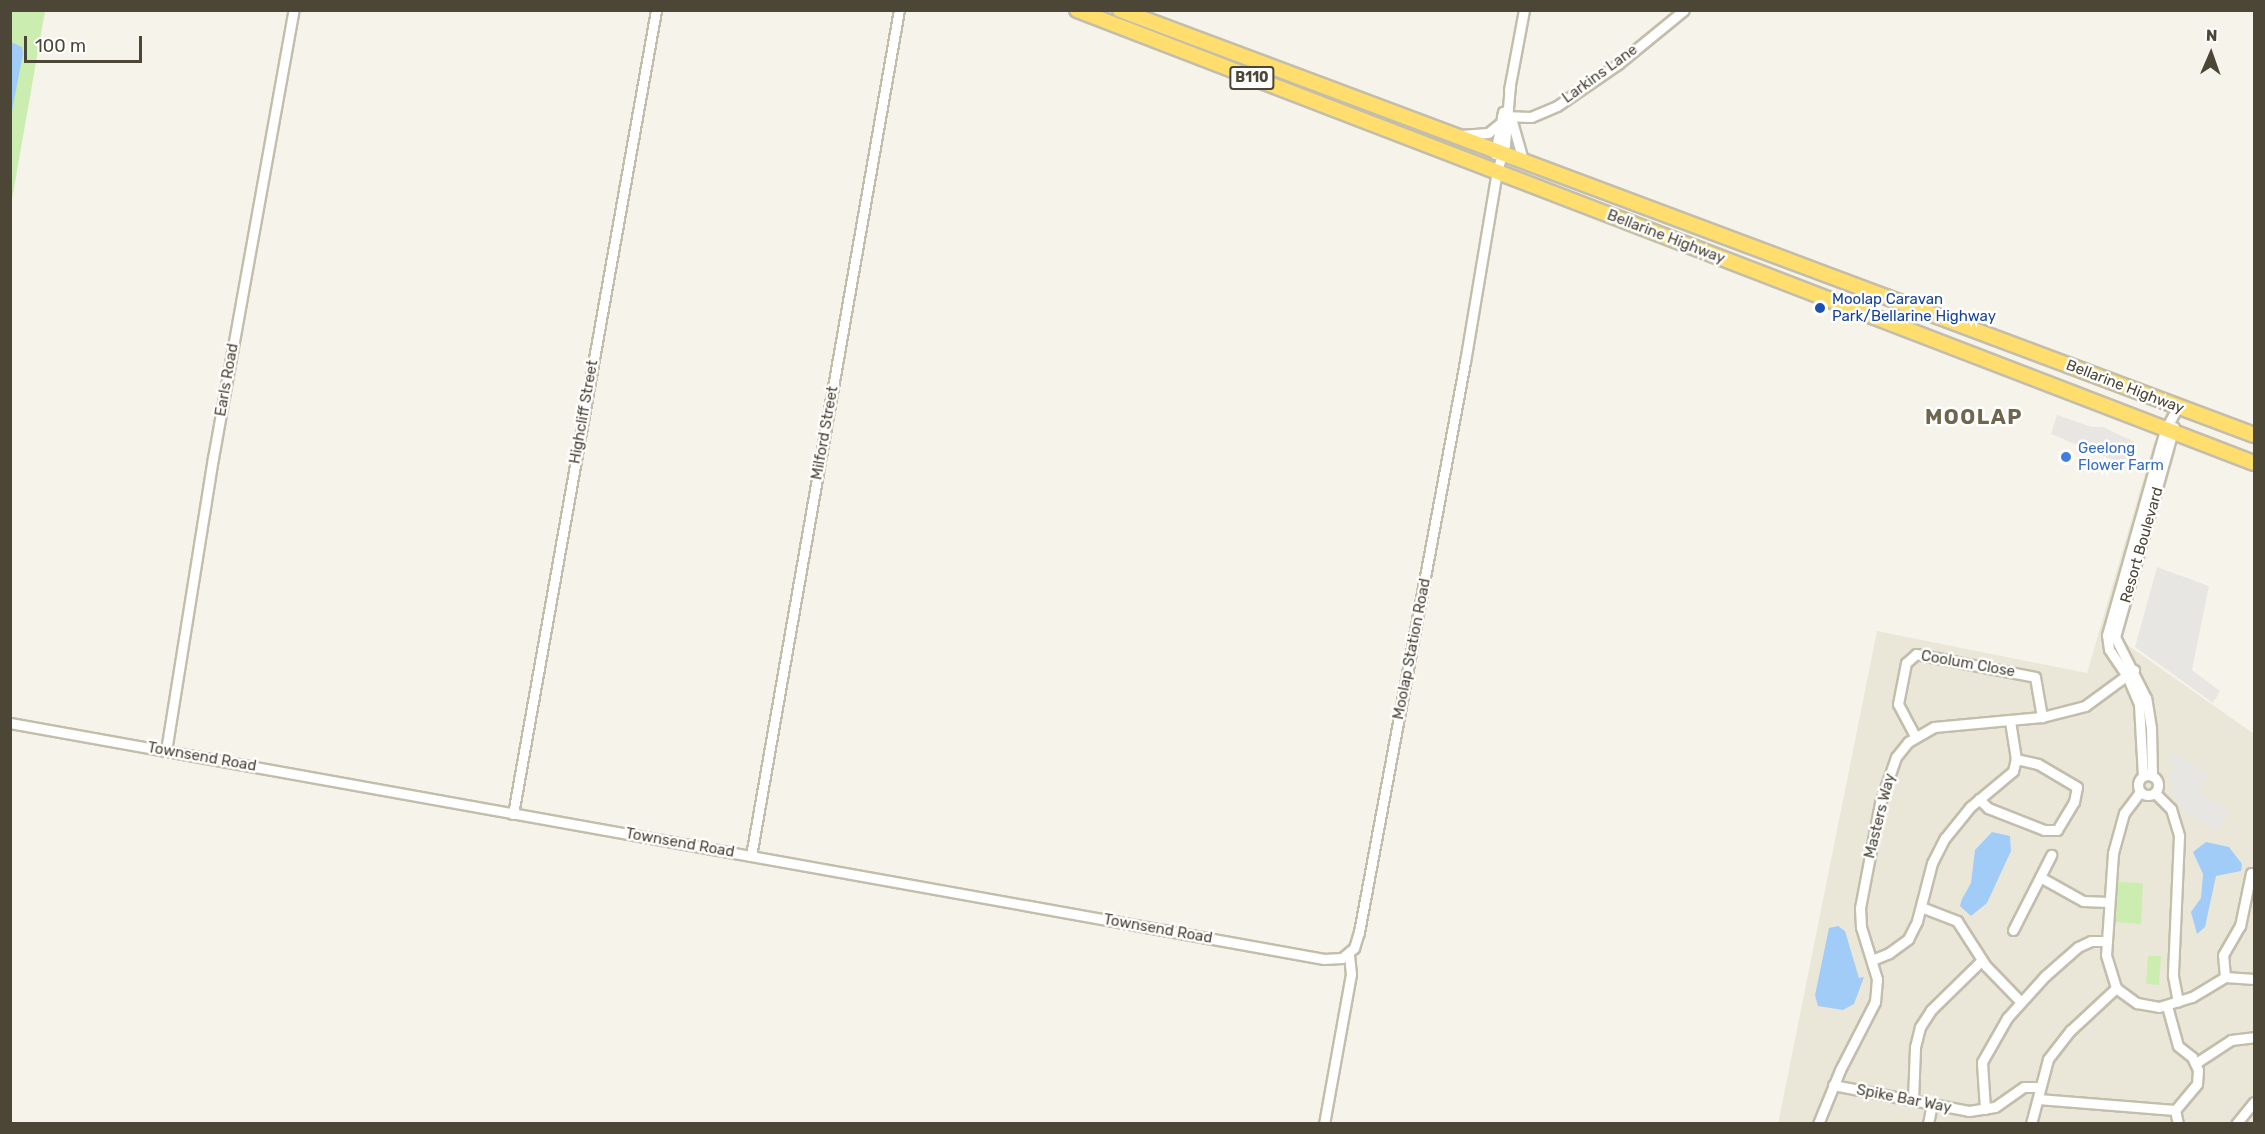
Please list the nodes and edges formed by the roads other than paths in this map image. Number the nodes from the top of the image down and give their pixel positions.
1 (294, 10) edge
2 (656, 10) edge
3 (899, 10) edge
4 (1077, 10) edge
5 (1120, 10) edge
6 (1524, 10) edge
7 (1683, 10) edge
8 (1510, 85) junction
9 (1505, 118) junction
10 (1455, 135) junction
11 (1499, 151) junction
12 (1523, 160) junction
13 (1497, 171) junction
14 (2178, 407) junction
15 (2169, 432) junction
16 (2254, 435) edge
17 (2254, 463) edge
18 (2131, 673) junction
19 (2042, 717) junction
20 (2010, 720) junction
21 (10, 723) edge
22 (1915, 736) junction
23 (166, 751) junction
24 (2016, 759) junction
25 (2147, 776) junction
26 (2140, 792) junction
27 (2155, 793) junction
28 (1979, 800) junction
29 (513, 814) junction
30 (2051, 855) dead end
31 (751, 856) junction
32 (2251, 873) dead end
33 (2040, 877) junction
34 (2109, 902) junction
35 (1921, 907) junction
36 (2017, 929) dead end
37 (2107, 941) junction
38 (1349, 954) junction
39 (1872, 960) junction
40 (1982, 960) junction
41 (2225, 977) junction
42 (2254, 979) edge
43 (2116, 988) junction
44 (2021, 1002) junction
45 (2178, 1002) junction
46 (2167, 1006) junction
47 (2254, 1037) edge
48 (2196, 1063) junction
49 (1833, 1085) junction
50 (2040, 1087) junction
51 (2038, 1099) junction
52 (1913, 1100) junction
53 (2254, 1102) edge
54 (1932, 1104) junction
55 (1985, 1109) junction
56 (2175, 1110) junction
57 (1324, 1124) edge
58 (1818, 1124) edge
59 (1928, 1124) edge
60 (2031, 1124) edge
61 (2178, 1124) edge
62 (2236, 1124) edge

1 - 23 street, Earls Road
2 - 29 street, Highcliff Street
3 - 31 street, Milford Street
4 - 13 highway, Bellarine Highway / B110
5 - 10 highway, Bellarine Highway / B110
6 - 8 street, Moolap Station Road
7 - 9 street, Larkins Lane
8 - 9 street, Moolap Station Road
8 - 9 street, Moolap Station Road
9 - 10 street, Larkins Lane
9 - 11 street, Moolap Station Road
9 - 12 street
10 - 11 highway, Bellarine Highway / B110
11 - 12 highway, Bellarine Highway / B110
11 - 13 street, Moolap Station Road
12 - 14 highway, Bellarine Highway / B110
13 - 15 highway, Bellarine Highway / B110
13 - 38 street, Moolap Station Road
14 - 15 street, Resort Boulevard
14 - 16 highway, Bellarine Highway / B110
15 - 17 highway, Bellarine Highway / B110
15 - 18 street, Resort Boulevard
18 - 19 street, Masters Way
18 - 25 street, Resort Boulevard
19 - 20 street, Masters Way
19 - 22 street, Coolum Close
20 - 22 street, Masters Way
20 - 24 street
21 - 23 street, Townsend Road
22 - 39 street, Masters Way
23 - 29 street, Townsend Road
24 - 28 street
24 - 28 street
25 - 26 street
25 - 27 street
26 - 27 street
26 - 34 street
27 - 45 street
28 - 35 street
29 - 31 street, Townsend Road
30 - 33 street
31 - 38 street, Townsend Road
32 - 41 street
33 - 34 street
33 - 36 street
34 - 37 street
35 - 39 street
35 - 40 street
37 - 43 street
37 - 44 street
38 - 57 street, Moolap Station Road
39 - 49 street, Masters Way
40 - 44 street
40 - 52 street
41 - 42 street
41 - 45 street
43 - 46 street
43 - 50 street
44 - 55 street
45 - 46 street
46 - 48 street
47 - 48 street
48 - 56 street
49 - 52 street, Spike Bar Way
49 - 58 street, Masters Way
50 - 51 street
50 - 55 street, Spike Bar Way
51 - 56 street
51 - 60 street
52 - 54 street, Spike Bar Way
53 - 62 street
54 - 55 street, Spike Bar Way
54 - 59 street
56 - 61 street

